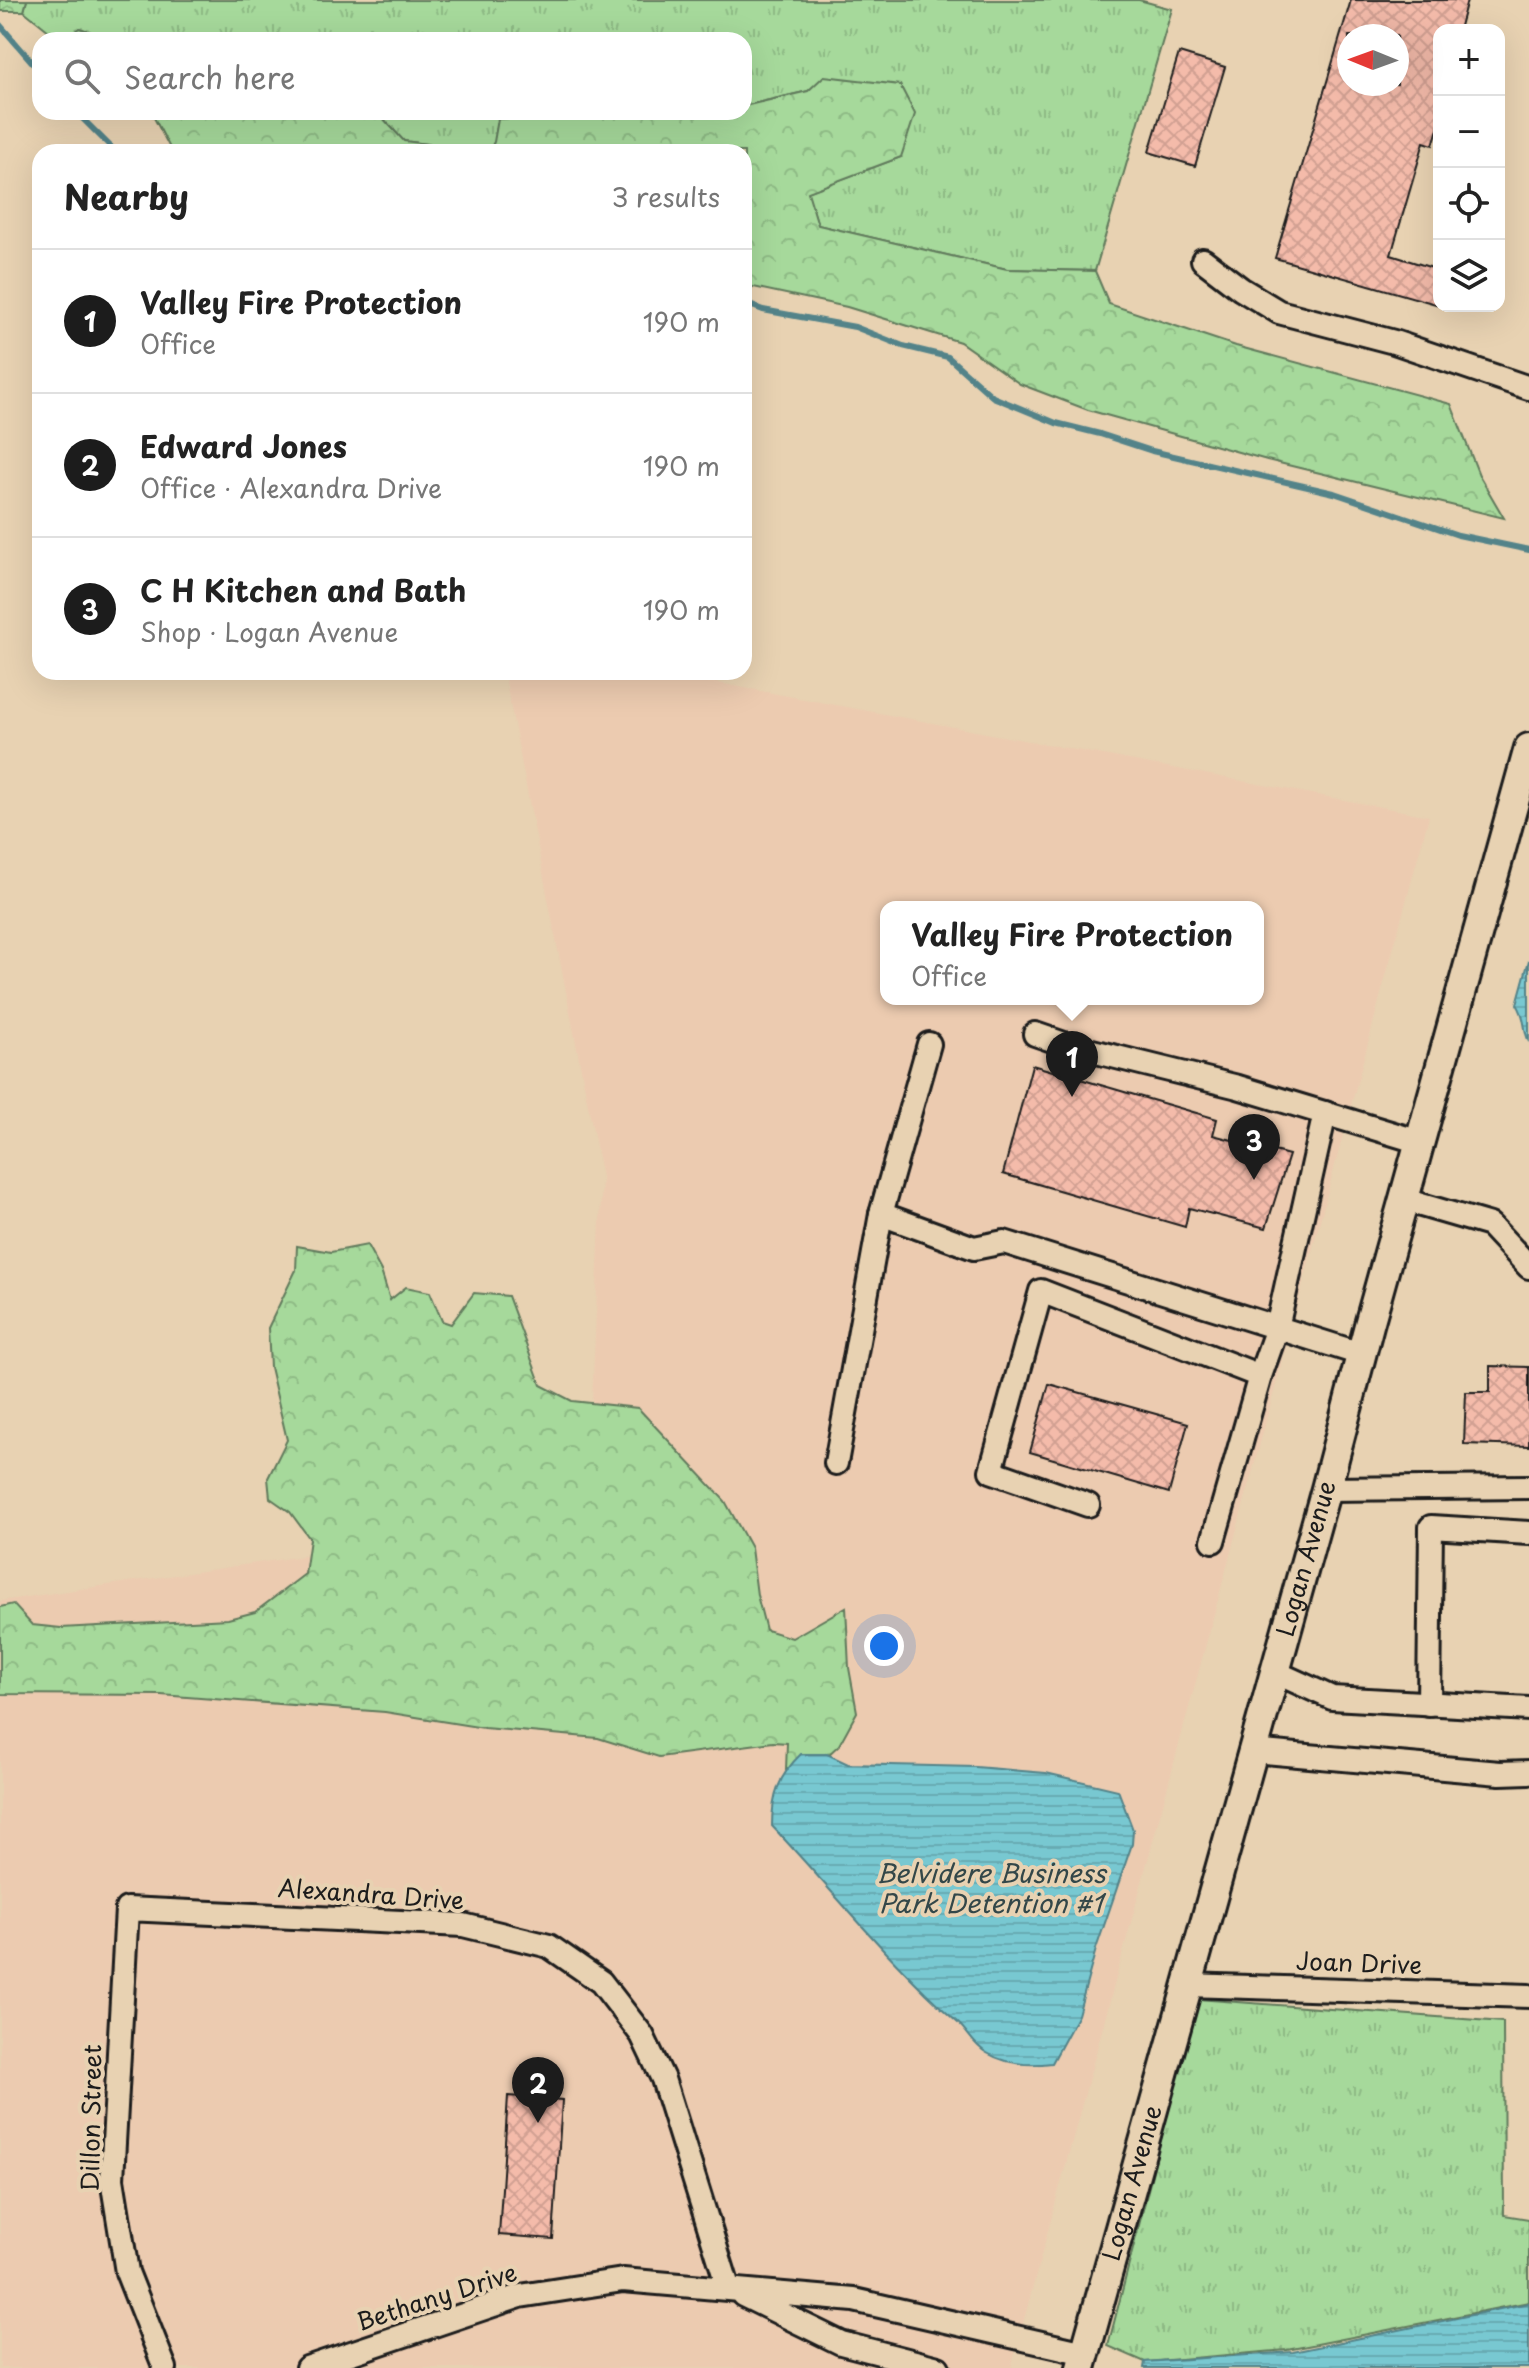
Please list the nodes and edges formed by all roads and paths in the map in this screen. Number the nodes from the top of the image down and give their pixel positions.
1 (1203, 260) dead end
2 (1529, 388) edge
3 (1529, 748) edge
4 (1035, 1034) dead end
5 (929, 1044) dead end
6 (1325, 1113) junction
7 (1420, 1142) junction
8 (1404, 1200) junction
9 (881, 1214) junction
10 (1529, 1267) edge
11 (1277, 1328) junction
12 (1361, 1354) junction
13 (1260, 1376) junction
14 (836, 1463) dead end
15 (1529, 1487) edge
16 (1326, 1489) junction
17 (1088, 1505) dead end
18 (1529, 1533) edge
19 (1213, 1541) dead end
20 (1275, 1672) junction
21 (1429, 1704) junction
22 (1529, 1709) edge
23 (1252, 1751) junction
24 (1529, 1772) edge
25 (127, 1909) joint
26 (1187, 1985) junction
27 (1529, 1996) edge
28 (728, 2287) junction
29 (1083, 2360) edge
30 (165, 2368) edge
31 (307, 2368) edge
32 (938, 2368) edge

1 - 2 street
3 - 7 main road, Logan Avenue
4 - 6 street
5 - 9 street
6 - 7 street
6 - 11 street
7 - 8 main road, Logan Avenue
8 - 10 street
8 - 12 main road, Logan Avenue
9 - 11 street
9 - 14 street
11 - 12 street
11 - 13 street
12 - 16 main road, Logan Avenue
13 - 17 street
13 - 19 street
15 - 16 street
16 - 20 main road, Logan Avenue
18 - 21 street
20 - 21 street
20 - 23 main road, Logan Avenue
21 - 22 street
23 - 24 street
23 - 26 main road, Logan Avenue
25 - 28 street, Alexandra Drive
25 - 30 street, Dillon Street
26 - 27 street, Joan Drive
26 - 29 main road, Logan Avenue
28 - 29 street, Bethany Drive
28 - 31 street, Bethany Drive
28 - 32 street, Bethany Drive

